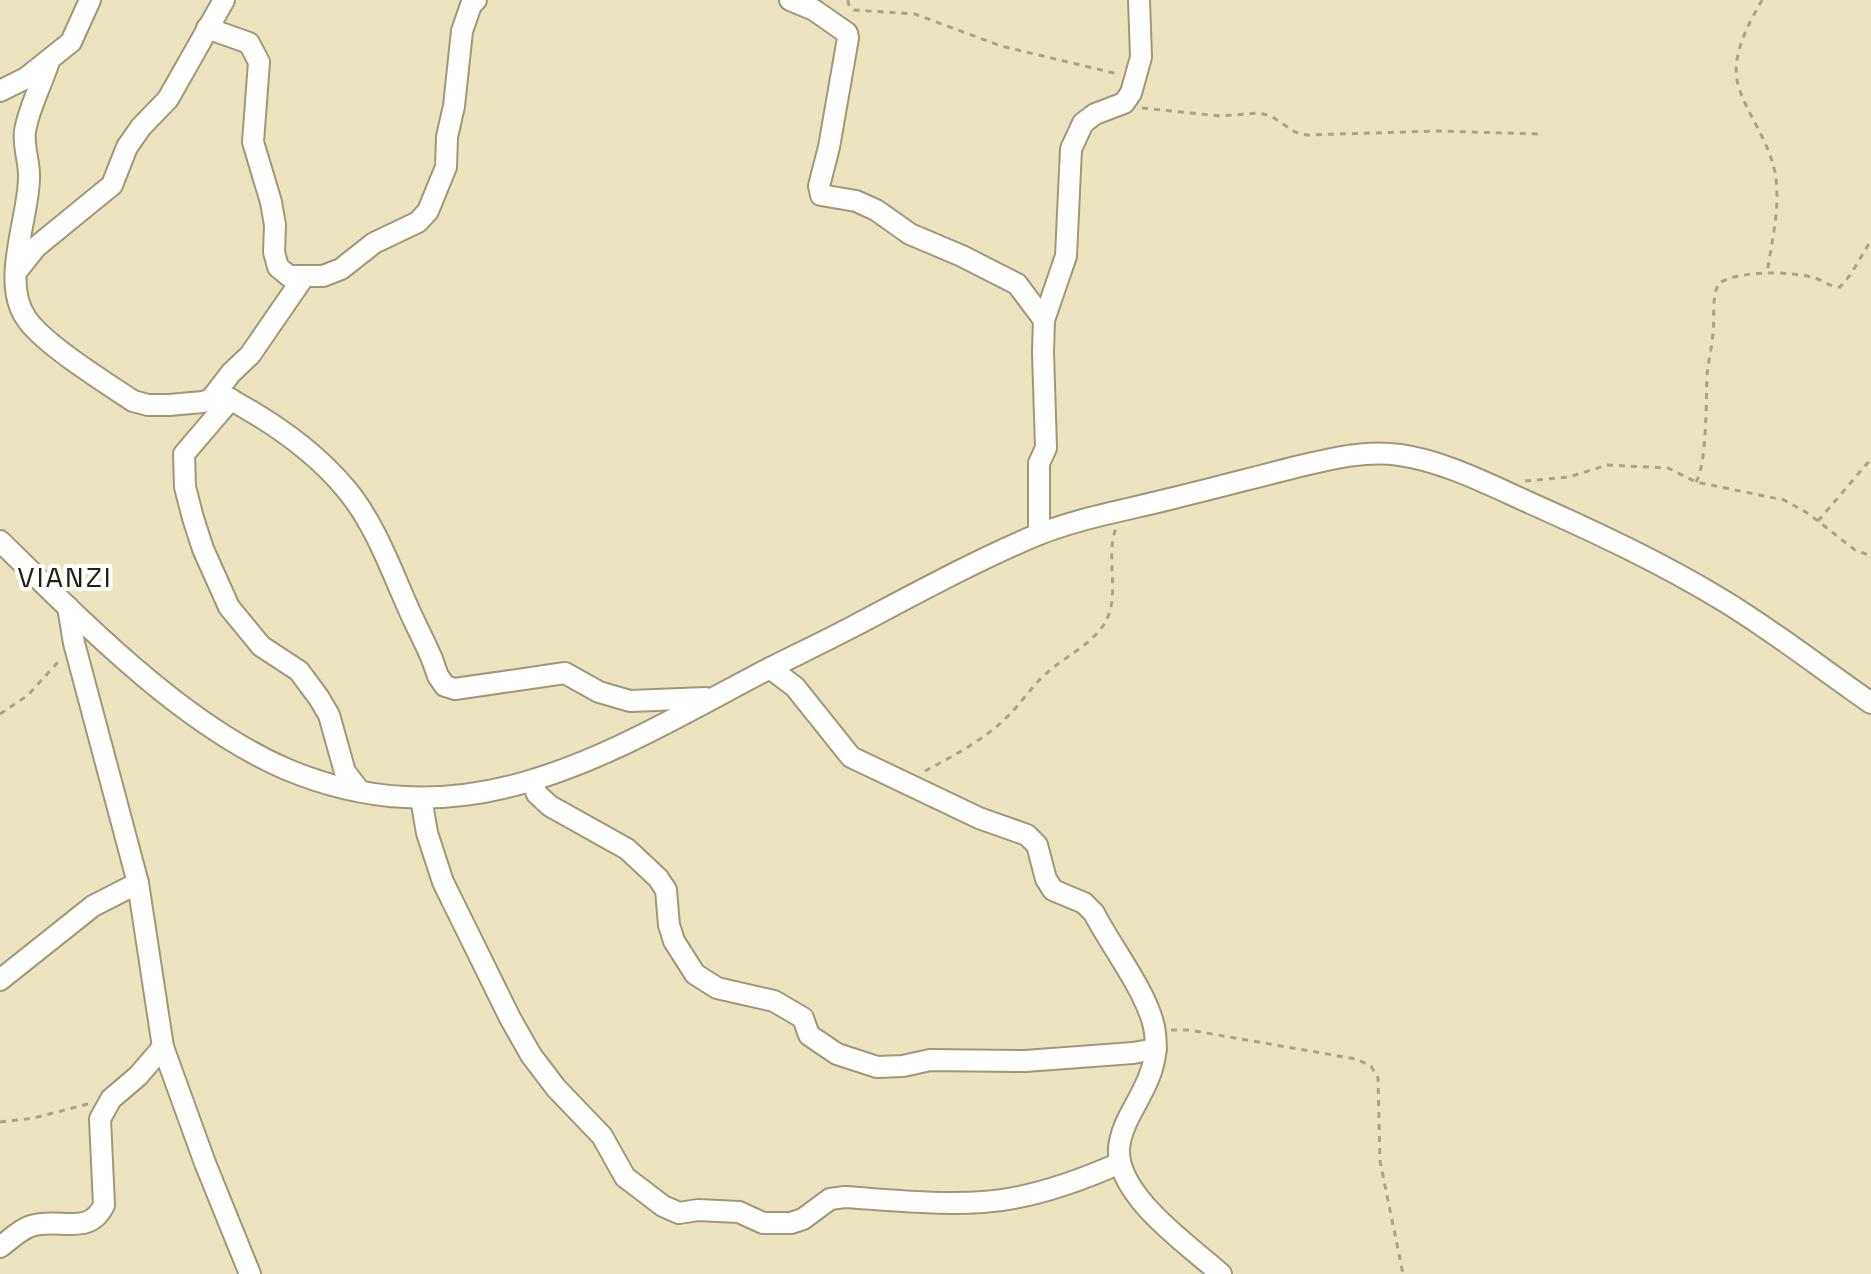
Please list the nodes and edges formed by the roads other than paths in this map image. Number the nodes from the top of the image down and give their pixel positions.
1 (90, 0) edge
2 (224, 0) edge
3 (476, 0) edge
4 (790, 0) edge
5 (1139, 0) edge
6 (207, 28) junction
7 (49, 61) junction
8 (0, 91) edge
9 (16, 273) junction
10 (303, 278) junction
11 (1044, 320) junction
12 (224, 396) junction
13 (1039, 534) junction
14 (0, 541) edge
15 (68, 607) junction
16 (770, 668) junction
17 (714, 698) junction
18 (1871, 703) edge
19 (532, 782) junction
20 (359, 790) junction
21 (421, 798) junction
22 (138, 883) junction
23 (0, 980) edge
24 (1156, 1040) junction
25 (163, 1047) junction
26 (1120, 1163) junction
27 (0, 1247) edge
28 (250, 1274) edge
29 (1221, 1274) edge

1 - 7 street
2 - 6 street
3 - 10 street
4 - 11 street
5 - 11 street
6 - 9 street
6 - 10 street
7 - 8 street
7 - 9 street
9 - 12 street
10 - 12 street
11 - 13 street
12 - 17 street
12 - 20 street
13 - 16 street
13 - 18 street
14 - 15 street
15 - 20 street
15 - 22 street
16 - 17 street
16 - 24 street
17 - 19 street
19 - 21 street
19 - 24 street
20 - 21 street
21 - 26 street
22 - 23 street
22 - 25 street
24 - 26 street
25 - 27 street
25 - 28 street
26 - 29 street

